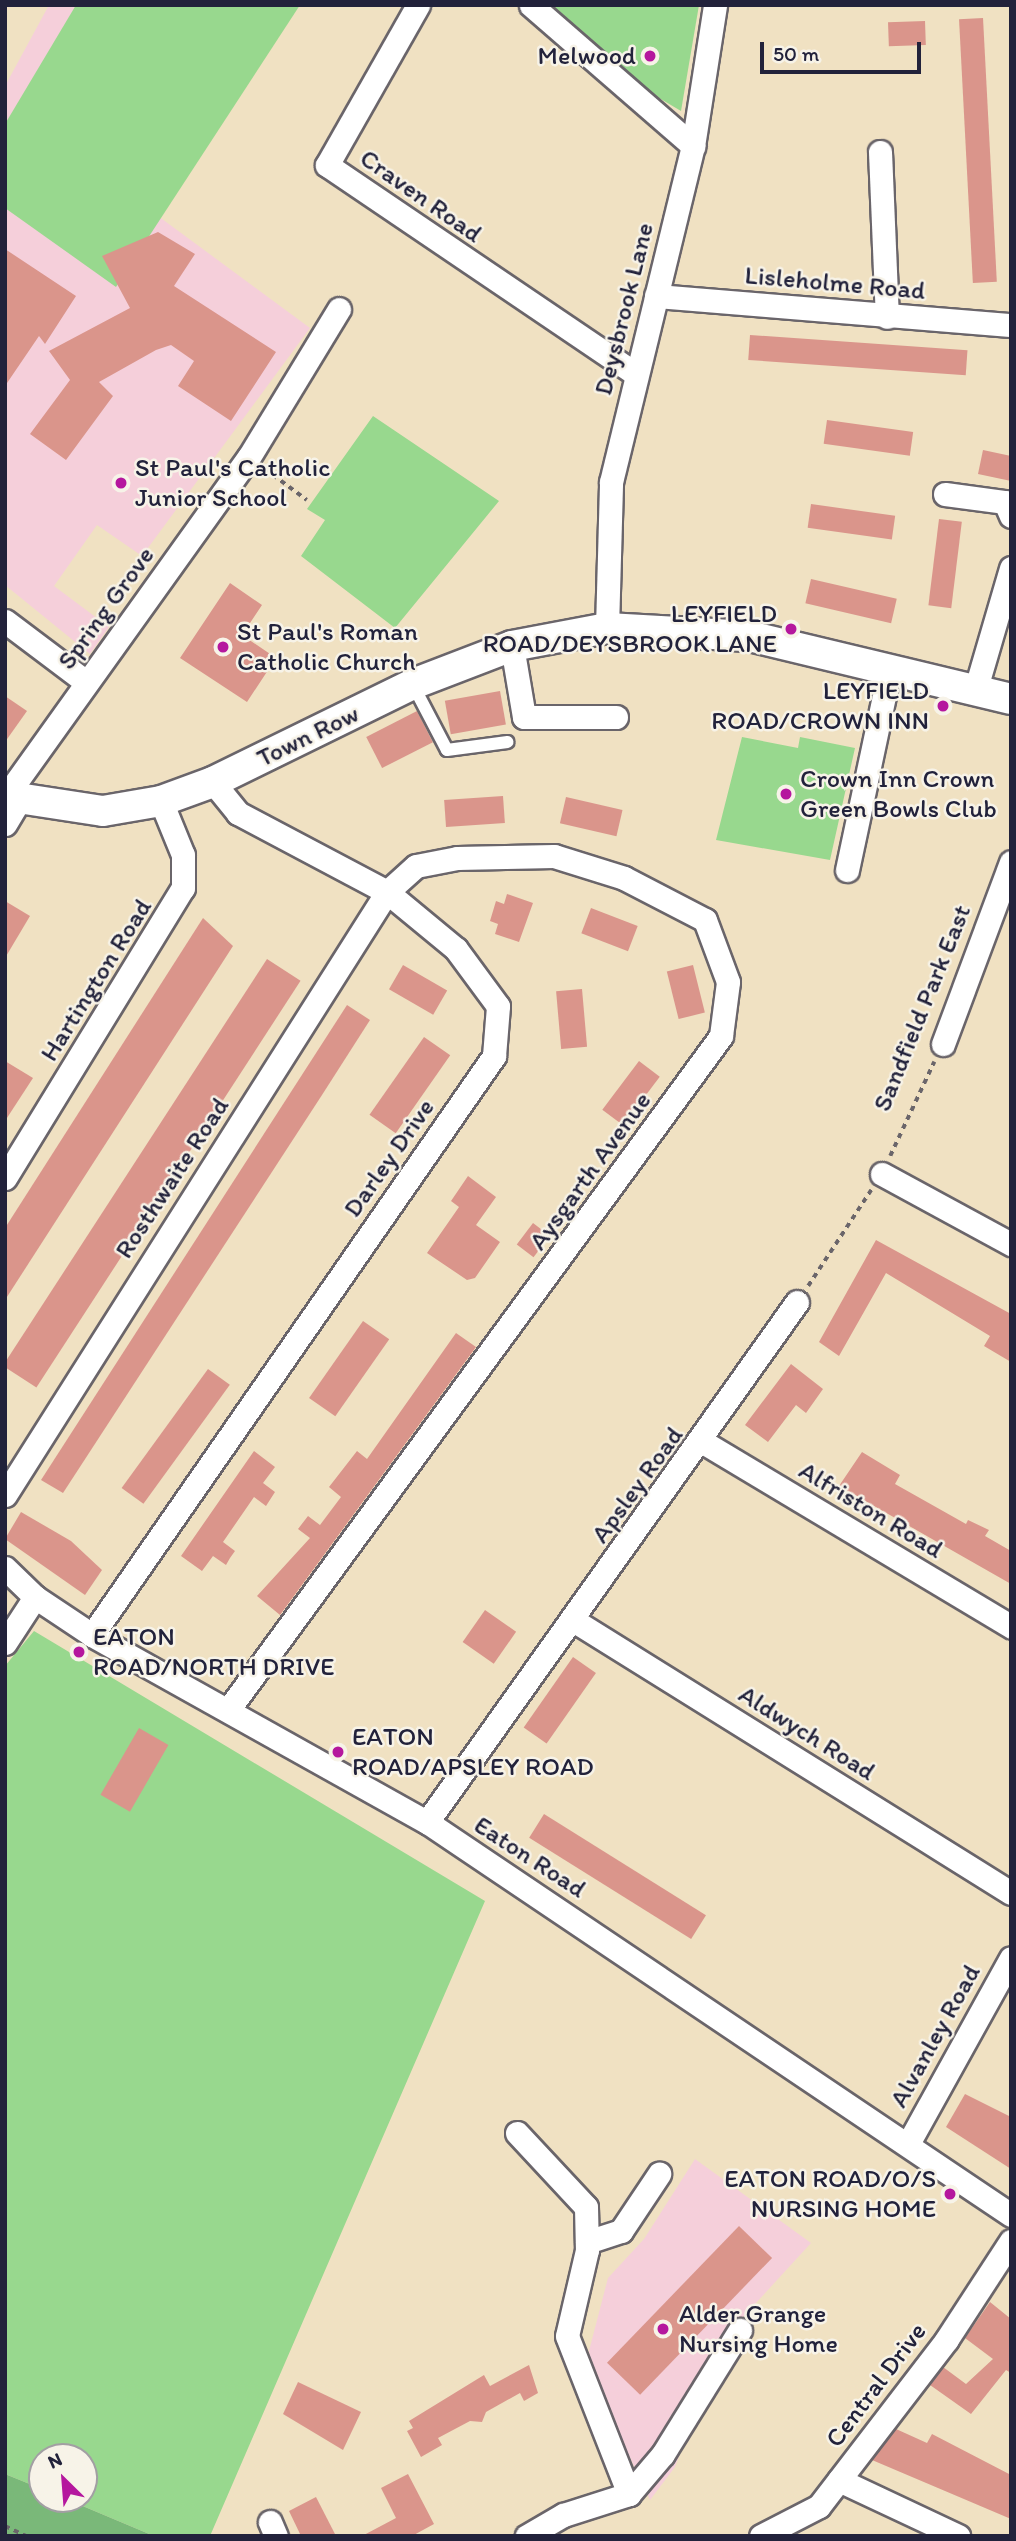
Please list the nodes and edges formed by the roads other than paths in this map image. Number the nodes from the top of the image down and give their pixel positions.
1 (418, 5) edge
2 (531, 5) edge
3 (715, 5) edge
4 (693, 146) junction
5 (880, 152) dead end
6 (656, 296) junction
7 (340, 309) dead end
8 (887, 317) junction
9 (1011, 325) edge
10 (636, 374) junction
11 (944, 494) dead end
12 (1011, 516) edge
13 (1011, 568) edge
14 (5, 621) edge
15 (607, 628) junction
16 (512, 646) junction
17 (890, 668) junction
18 (86, 682) junction
19 (413, 684) junction
20 (976, 688) junction
21 (1011, 699) edge
22 (616, 718) dead end
23 (507, 742) dead end
24 (214, 782) junction
25 (161, 801) junction
26 (9, 804) edge
27 (1011, 862) edge
28 (846, 870) dead end
29 (387, 892) junction
30 (943, 1044) road end
31 (881, 1174) road end
32 (5, 1178) edge
33 (1011, 1244) edge
34 (797, 1303) road end
35 (703, 1442) junction
36 (5, 1495) edge
37 (5, 1568) edge
38 (35, 1597) junction
39 (573, 1620) junction
40 (1011, 1626) edge
41 (92, 1635) junction
42 (5, 1643) edge
43 (228, 1710) junction
44 (427, 1822) junction
45 (1011, 1893) edge
46 (1011, 1958) edge
47 (517, 2133) dead end
48 (909, 2142) junction
49 (659, 2174) dead end
50 (1011, 2215) edge
51 (1011, 2241) edge
52 (587, 2242) junction
53 (740, 2330) dead end
54 (839, 2480) junction
55 (629, 2494) junction
56 (527, 2536) edge
57 (761, 2536) edge
58 (958, 2536) edge

1 - 10 street, Craven Road
2 - 4 street
3 - 4 street, Deysbrook Lane
4 - 6 street, Deysbrook Lane
5 - 8 street
6 - 8 street, Lisleholme Road
6 - 10 street, Deysbrook Lane
7 - 18 street, Spring Grove
8 - 9 street, Lisleholme Road
10 - 15 street, Deysbrook Lane
11 - 12 street
13 - 20 street
14 - 18 street
15 - 16 street, Town Row
15 - 17 street, Town Row
16 - 19 street, Town Row
16 - 22 street
17 - 20 street, Town Row
17 - 28 street
18 - 26 street, Spring Grove
19 - 23 lane
19 - 24 street, Town Row
20 - 21 street, Town Row
24 - 25 street, Town Row
24 - 29 street, Darley Drive
25 - 26 street, Town Row
25 - 32 street, Hartington Road
27 - 30 street, Sandfield Park East
29 - 36 street, Rosthwaite Road
29 - 41 street, Darley Drive
29 - 43 street, Aysgarth Avenue
31 - 33 street
34 - 35 street, Apsley Road
35 - 39 street, Apsley Road
35 - 40 street, Alfriston Road
37 - 38 street, Eaton Road
38 - 41 street, Eaton Road
38 - 42 street
39 - 44 street, Apsley Road
39 - 45 street, Aldwych Road
41 - 43 street, Eaton Road
43 - 44 street, Eaton Road
44 - 48 street, Eaton Road
46 - 48 street, Alvanley Road
47 - 52 street
48 - 50 street, Eaton Road
49 - 52 street
51 - 54 street, Central Drive
52 - 55 street
53 - 55 street
54 - 57 street, Central Drive
54 - 58 street
55 - 56 street

